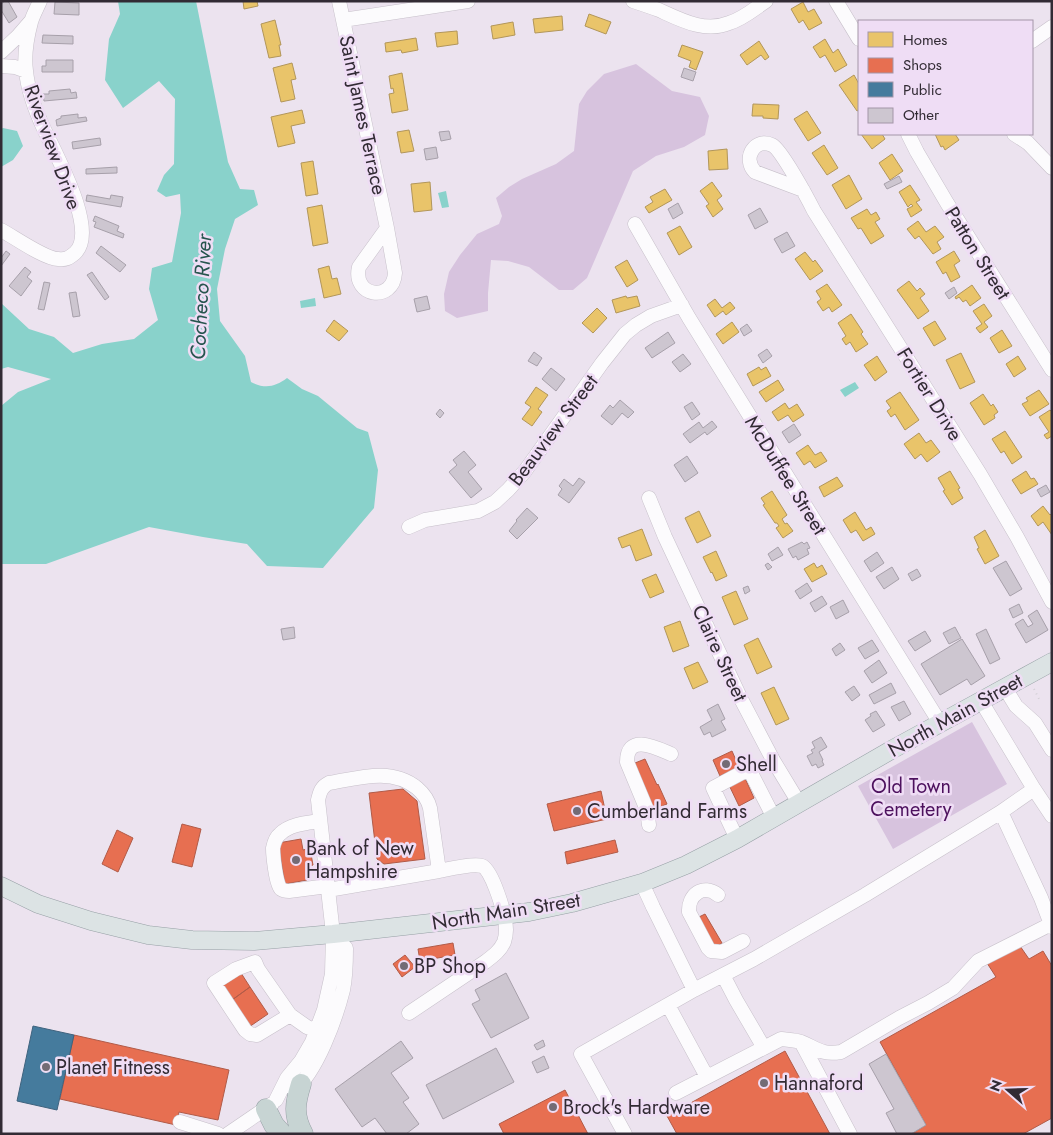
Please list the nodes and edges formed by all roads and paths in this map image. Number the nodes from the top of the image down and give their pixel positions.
1 (40, 1) edge
2 (339, 1) edge
3 (468, 1) edge
4 (633, 1) edge
5 (766, 1) edge
6 (836, 1) edge
7 (658, 5) edge
8 (343, 20) junction
9 (31, 21) junction
10 (1052, 27) edge
11 (858, 37) edge
12 (1033, 40) edge
13 (1, 52) edge
14 (1, 66) edge
15 (26, 71) junction
16 (908, 135) edge
17 (1016, 135) edge
18 (1052, 168) edge
19 (802, 190) dead end
20 (635, 224) dead end
21 (387, 228) dead end
22 (1, 230) edge
23 (682, 306) junction
24 (1052, 370) edge
25 (649, 498) dead end
26 (409, 527) dead end
27 (1052, 602) edge
28 (1050, 665) edge
29 (1031, 685) dead end
30 (1005, 688) junction
31 (1039, 699) dead end
32 (981, 701) junction
33 (940, 723) junction
34 (1052, 750) edge
35 (671, 754) dead end
36 (1034, 790) junction
37 (799, 803) junction
38 (1050, 809) edge
39 (1001, 812) junction
40 (774, 818) junction
41 (320, 821) junction
42 (649, 825) dead end
43 (737, 839) junction
44 (439, 871) junction
45 (642, 884) junction
46 (1, 886) edge
47 (328, 888) junction
48 (718, 895) dead end
49 (504, 914) junction
50 (1051, 926) edge
51 (332, 934) junction
52 (254, 941) junction
53 (743, 941) dead end
54 (255, 962) junction
55 (723, 975) junction
56 (694, 990) junction
57 (668, 1005) junction
58 (409, 1013) dead end
59 (290, 1015) junction
60 (317, 1031) junction
61 (800, 1042) junction
62 (764, 1048) junction
63 (707, 1077) junction
64 (301, 1084) junction
65 (676, 1093) dead end
66 (271, 1105) junction
67 (180, 1122) dead end
68 (218, 1134) edge
69 (228, 1134) edge
70 (282, 1134) edge
71 (303, 1134) edge
72 (625, 1134) edge
73 (850, 1134) edge

1 - 9 street
2 - 8 street, Saint James Terrace
3 - 8 street
4 - 7 street
5 - 7 street
6 - 11 street
8 - 21 street, Saint James Terrace
9 - 13 street
9 - 15 street
10 - 12 street
14 - 15 street, Riverview Drive
15 - 22 street, Riverview Drive
16 - 24 street, Patton Street
17 - 18 street
19 - 27 street, Fortier Drive
20 - 23 street, McDuffee Street
23 - 26 street, Beauview Street
23 - 33 street, McDuffee Street
25 - 37 street, Claire Street
28 - 30 main road, North Main Street
29 - 31 path
30 - 32 main road, North Main Street
30 - 34 street
32 - 33 main road, North Main Street
32 - 36 street
33 - 37 main road, North Main Street
35 - 42 street
36 - 38 street
36 - 39 street
37 - 40 main road, North Main Street
39 - 50 street
39 - 55 street
40 - 43 main road, North Main Street
40 - 43 street
41 - 44 street
41 - 47 street
41 - 47 street
43 - 45 main road, North Main Street
44 - 47 street
44 - 49 street
45 - 49 main road, North Main Street
45 - 56 street
46 - 52 main road, North Main Street
47 - 51 street
48 - 53 street
49 - 51 main road, North Main Street
49 - 58 street
50 - 61 street
51 - 52 main road, North Main Street
51 - 60 street
51 - 64 street
52 - 54 street
54 - 59 street
54 - 59 street
55 - 56 street
55 - 62 street
56 - 57 street
57 - 63 street
57 - 72 street
59 - 60 street
60 - 66 street
61 - 62 street
61 - 73 street
62 - 63 street
63 - 65 street
64 - 66 street
64 - 71 highway
66 - 69 street
66 - 70 highway
67 - 68 street

